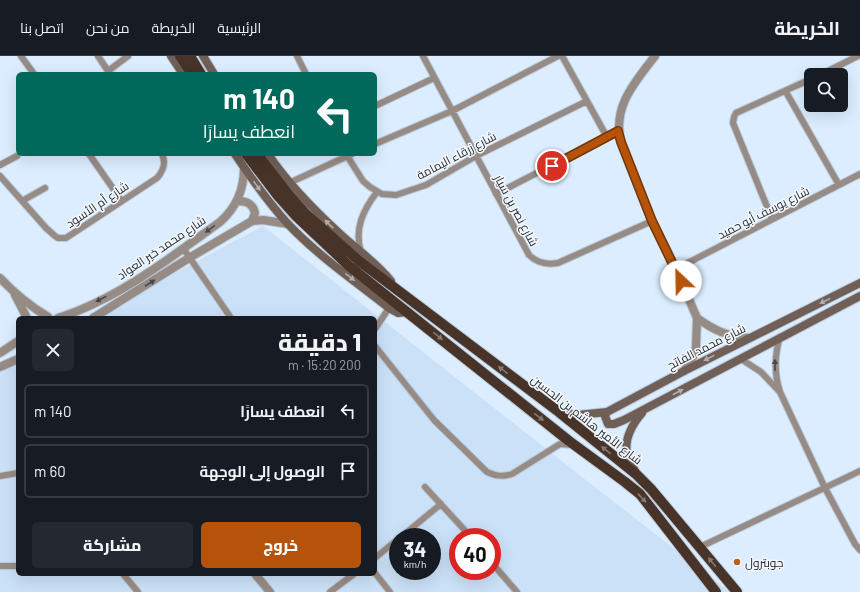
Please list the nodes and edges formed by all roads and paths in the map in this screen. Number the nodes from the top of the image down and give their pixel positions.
1 (21, 56) edge
2 (98, 56) edge
3 (128, 56) edge
4 (171, 56) edge
5 (180, 56) edge
6 (190, 56) edge
7 (203, 56) edge
8 (297, 56) edge
9 (423, 56) edge
10 (558, 56) edge
11 (562, 56) edge
12 (655, 56) edge
13 (858, 56) edge
14 (834, 68) edge
15 (33, 72) edge
16 (109, 72) edge
17 (182, 72) edge
18 (191, 72) edge
19 (200, 72) edge
20 (213, 72) edge
21 (305, 72) edge
22 (434, 78) junction
23 (804, 83) edge
24 (786, 92) junction
25 (587, 101) junction
26 (377, 105) edge
27 (452, 111) junction
28 (618, 131) junction
29 (607, 137) junction
30 (377, 143) edge
31 (17, 156) dead end
32 (90, 156) edge
33 (162, 156) edge
34 (237, 156) edge
35 (248, 156) edge
36 (259, 156) edge
37 (269, 156) edge
38 (347, 156) edge
39 (350, 156) edge
40 (476, 156) junction
41 (0, 165) edge
42 (244, 168) junction
43 (860, 174) edge
44 (0, 176) edge
45 (289, 183) junction
46 (839, 185) junction
47 (45, 188) dead end
48 (377, 192) junction
49 (496, 194) junction
50 (122, 200) junction
51 (22, 201) junction
52 (238, 201) junction
53 (772, 219) junction
54 (252, 221) junction
55 (652, 221) junction
56 (288, 224) junction
57 (184, 248) junction
58 (361, 252) junction
59 (190, 258) junction
60 (676, 269) junction
61 (0, 278) edge
62 (860, 283) edge
63 (397, 290) junction
64 (13, 292) junction
65 (860, 296) edge
66 (389, 308) junction
67 (407, 312) junction
68 (26, 316) edge
69 (44, 316) edge
70 (65, 316) edge
71 (96, 316) edge
72 (230, 316) edge
73 (697, 318) junction
74 (377, 326) edge
75 (780, 337) junction
76 (749, 338) junction
77 (16, 342) edge
78 (377, 349) edge
79 (0, 353) edge
80 (741, 359) junction
81 (16, 360) edge
82 (0, 367) edge
83 (684, 371) junction
84 (780, 392) junction
85 (643, 410) junction
86 (559, 412) junction
87 (607, 412) junction
88 (558, 432) junction
89 (556, 447) junction
90 (580, 448) junction
91 (860, 471) edge
92 (16, 473) edge
93 (636, 474) junction
94 (0, 476) edge
95 (425, 487) dead end
96 (825, 488) junction
97 (441, 504) junction
98 (412, 528) edge
99 (463, 528) edge
100 (389, 546) edge
101 (700, 547) junction
102 (860, 550) edge
103 (377, 556) edge
104 (0, 566) edge
105 (16, 566) edge
106 (501, 573) edge
107 (125, 576) edge
108 (257, 576) edge
109 (351, 576) edge
110 (377, 576) edge
111 (138, 592) edge
112 (270, 592) edge
113 (330, 592) edge
114 (390, 592) edge
115 (517, 592) edge
116 (716, 592) edge
117 (737, 592) edge

1 - 15 street
2 - 16 street
3 - 16 street
4 - 17 main road
5 - 18 highway
6 - 19 highway
7 - 20 main road
8 - 21 street
9 - 22 street, شارع نصر بن سيار
10 - 27 street
11 - 25 street
12 - 28 street
13 - 14 street
22 - 26 street
22 - 27 street, شارع نصر بن سيار
23 - 24 street
24 - 46 street
24 - 53 street
25 - 29 street
25 - 40 street, شارع زرقاء اليمامة
27 - 30 street
27 - 40 street, شارع نصر بن سيار
28 - 29 street
28 - 55 street
29 - 49 street
31 - 41 street
32 - 50 street
33 - 50 street, شارع أم الأسود
34 - 42 main road
35 - 67 highway
36 - 63 highway, شارع الأمير هاشم بن الحسين
37 - 45 main road, شارع الأمير هاشم بن الحسين
38 - 45 street
39 - 48 street
40 - 48 street, شارع زرقاء اليمامة
40 - 49 street, شارع نصر بن سيار
42 - 52 street, شارع محمد خير العواد
42 -> 56 main road
43 - 46 street, شارع يوسف أبو حميد
44 - 51 street, شارع أم الأسود
58 -> 45 main road, شارع الأمير هاشم بن الحسين
46 - 53 street, شارع يوسف أبو حميد
47 - 51 street
48 - 58 street
49 - 55 street, شارع نصر بن سيار
50 - 51 street, شارع أم الأسود
52 - 54 street
52 -> 57 street, شارع محمد خير العواد
53 - 60 street, شارع يوسف أبو حميد
54 - 56 street
54 - 59 street, شارع محمد خير العواد
55 - 60 street
56 -> 66 main road
57 - 59 street
57 -> 70 street, شارع محمد خير العواد
58 - 63 main road, شارع الأمير هاشم بن الحسين
71 -> 59 street, شارع محمد خير العواد
59 - 72 street
60 - 73 street
61 - 64 street
62 -> 76 main road, شارع محمد الفاتح
86 -> 63 highway, شارع الأمير هاشم بن الحسين
64 - 68 street
64 - 69 street
65 - 75 main road
66 - 67 main road
66 - 74 street
67 -> 88 highway
73 - 76 street
73 - 83 street
75 - 80 main road
84 -> 75 street
76 -> 83 main road, شارع محمد الفاتح
77 - 79 street
78 - 89 street
80 - 84 street
85 -> 80 main road
81 - 82 street
83 - 87 main road, شارع محمد الفاتح
84 - 96 street
85 - 87 main road
85 - 93 main road
86 - 87 main road, شارع محمد الفاتح
93 -> 86 highway, شارع الأمير هاشم بن الحسين
88 - 89 street
88 - 90 highway
89 - 90 street
90 -> 116 highway
91 - 96 street
92 - 94 street
93 - 101 highway, شارع الأمير هاشم بن الحسين
95 - 97 street
96 - 101 street
96 - 102 street
97 - 98 street
97 - 99 street
100 - 103 street
117 -> 101 highway, شارع الأمير هاشم بن الحسين
104 - 105 street
106 - 115 street
107 - 111 street
108 - 112 street
109 - 113 street
110 - 114 street

